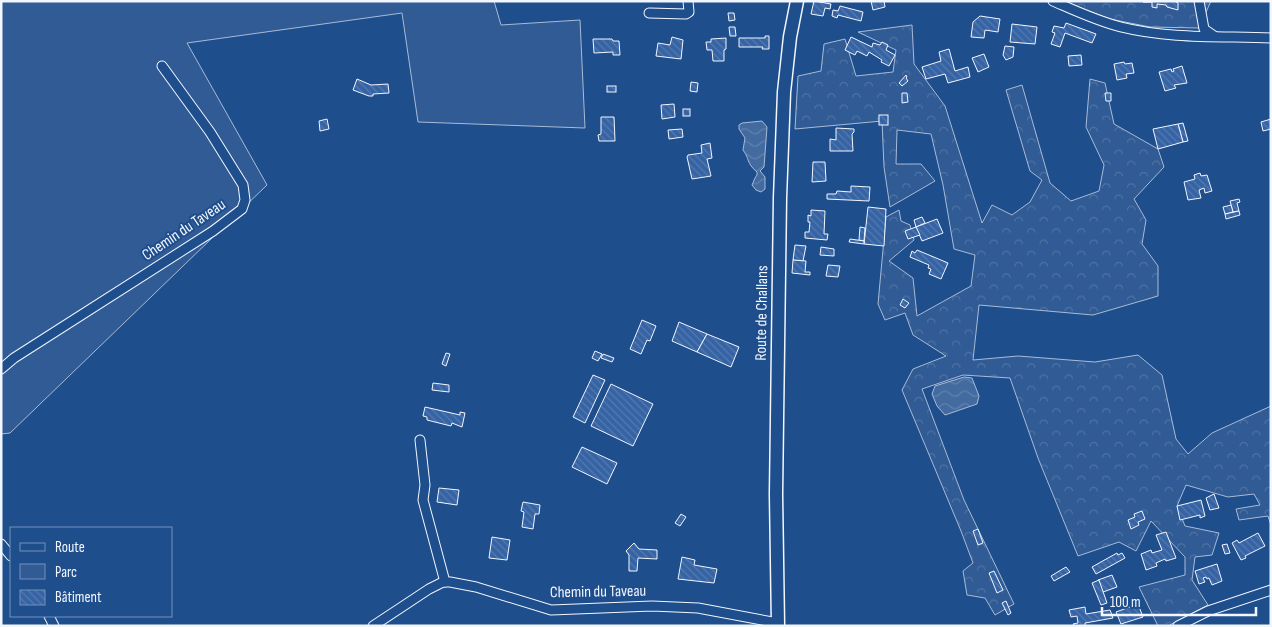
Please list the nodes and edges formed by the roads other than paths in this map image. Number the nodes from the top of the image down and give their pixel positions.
1 (688, 1) edge
2 (797, 1) edge
3 (1053, 1) edge
4 (1199, 1) edge
5 (649, 13) dead end
6 (1214, 36) junction
7 (1271, 38) edge
8 (162, 66) dead end
9 (1, 369) edge
10 (420, 440) dead end
11 (1, 544) edge
12 (10, 555) edge
13 (445, 582) junction
14 (1271, 590) edge
15 (778, 624) edge
16 (373, 626) edge
17 (1178, 626) edge

1 - 5 street
2 - 15 main road, Route de Challans
3 - 6 street
4 - 6 street
6 - 7 street
8 - 9 street, Chemin du Taveau
10 - 13 street
11 - 12 street
13 - 15 street, Chemin du Taveau
13 - 16 street
14 - 17 street

